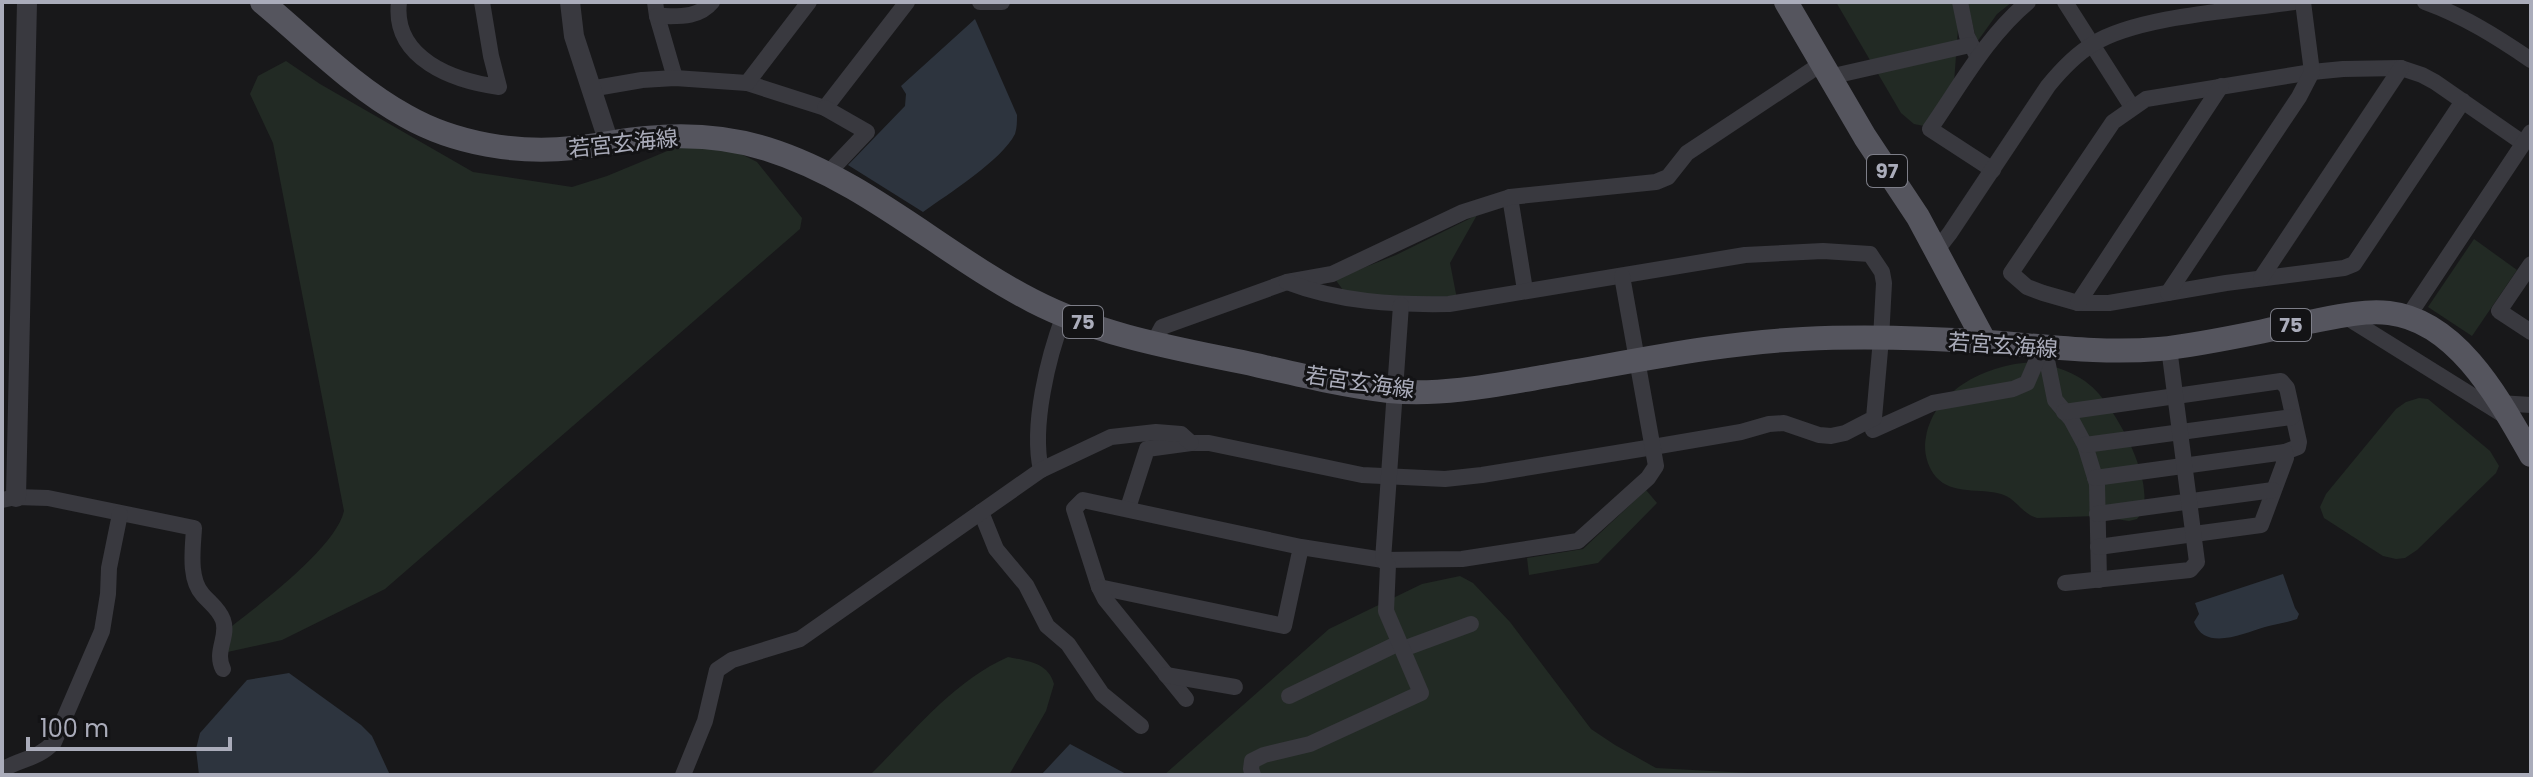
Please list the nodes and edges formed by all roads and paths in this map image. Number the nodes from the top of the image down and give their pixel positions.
1 (27, 2) edge
2 (262, 2) edge
3 (399, 2) edge
4 (482, 2) edge
5 (570, 2) edge
6 (712, 2) edge
7 (809, 2) edge
8 (907, 2) edge
9 (980, 2) edge
10 (1002, 2) edge
11 (1786, 2) edge
12 (1960, 2) edge
13 (2028, 2) edge
14 (2065, 2) edge
15 (2294, 2) edge
16 (2303, 2) edge
17 (2425, 2) edge
18 (656, 9) edge
19 (2092, 44) junction
20 (1974, 52) junction
21 (2531, 60) edge
22 (2401, 68) junction
23 (1825, 70) junction
24 (2312, 72) junction
25 (675, 78) junction
26 (747, 83) junction
27 (2221, 86) junction
28 (590, 89) junction
29 (2463, 101) junction
30 (2132, 107) junction
31 (825, 108) junction
32 (2527, 138) edge
33 (609, 143) junction
34 (1993, 170) junction
35 (829, 172) junction
36 (1510, 197) junction
37 (1936, 251) junction
38 (2531, 264) edge
39 (1622, 276) junction
40 (2261, 278) junction
41 (1287, 282) junction
42 (1525, 290) junction
43 (2168, 293) junction
44 (2078, 303) junction
45 (1401, 305) junction
46 (1064, 315) junction
47 (2343, 315) junction
48 (2407, 318) junction
49 (2531, 332) edge
50 (1881, 339) junction
51 (1985, 342) junction
52 (1153, 344) junction
53 (2042, 348) junction
54 (2169, 348) junction
55 (1637, 361) junction
56 (1396, 391) junction
57 (2175, 396) junction
58 (2531, 405) edge
59 (2505, 411) junction
60 (2064, 412) junction
61 (2292, 417) junction
62 (1873, 430) dead end
63 (2180, 432) junction
64 (1191, 443) junction
65 (2085, 445) junction
66 (1653, 447) junction
67 (2285, 452) junction
68 (2531, 455) edge
69 (2184, 466) junction
70 (1041, 470) junction
71 (1390, 478) junction
72 (2095, 478) junction
73 (2273, 490) junction
74 (9, 498) edge
75 (2189, 501) junction
76 (1128, 508) junction
77 (981, 512) junction
78 (120, 514) junction
79 (2097, 514) junction
80 (2194, 534) junction
81 (1301, 547) junction
82 (2098, 547) junction
83 (1383, 560) junction
84 (2099, 580) junction
85 (2065, 583) dead end
86 (1099, 587) junction
87 (1471, 624) dead end
88 (1401, 646) junction
89 (223, 669) dead end
90 (1166, 675) junction
91 (1235, 687) dead end
92 (1289, 696) dead end
93 (1186, 699) dead end
94 (1141, 726) dead end
95 (2, 770) edge
96 (683, 775) edge
97 (1253, 775) edge

1 - 74 street
2 - 33 main road, 若宮玄海線 / 75
3 - 4 street
5 - 28 street
6 - 18 street
7 - 26 street
8 - 31 street
9 - 10 street
11 - 23 main road, 97
12 - 20 street
13 - 20 street
14 - 19 street
15 - 19 street
16 - 24 street
17 - 21 street
18 - 25 street
19 - 30 street
19 - 34 street
20 - 23 street
20 - 34 street
22 - 24 street
22 - 29 street
22 - 40 street
23 - 36 street
23 - 37 main road, 97
24 - 27 street
24 - 43 street
25 - 26 street
25 - 28 street
26 - 31 street
27 - 30 street
27 - 44 street
28 - 33 street
29 - 32 street
29 - 40 street
30 - 44 street
31 - 35 street
32 - 48 street
33 - 35 main road, 若宮玄海線 / 75
34 - 37 street
35 - 46 main road, 若宮玄海線 / 75
36 - 41 street
36 - 42 street
37 - 51 main road, 97
38 - 49 street
39 - 42 street
39 - 50 street
39 - 55 street
40 - 43 street
41 - 45 street
41 - 52 street
42 - 45 street
43 - 44 street
45 - 56 street
46 - 52 main road, 若宮玄海線 / 75
46 - 70 street
47 - 48 main road, 若宮玄海線 / 75
47 - 54 main road, 若宮玄海線 / 75
47 - 59 street
48 - 59 main road, 若宮玄海線 / 75
50 - 51 main road, 若宮玄海線 / 75
50 - 55 main road, 若宮玄海線 / 75
50 - 66 street
51 - 53 main road, 若宮玄海線 / 75
52 - 56 main road, 若宮玄海線 / 75
53 - 54 main road, 若宮玄海線 / 75
53 - 60 street
53 - 62 street
54 - 57 street
55 - 56 main road, 若宮玄海線 / 75
55 - 66 street
56 - 71 street
57 - 60 street
57 - 61 street
57 - 63 street
58 - 59 street
59 - 68 main road, 若宮玄海線 / 75
60 - 65 street
61 - 63 street
61 - 67 street
63 - 65 street
63 - 69 street
64 - 70 street
64 - 71 street
64 - 76 street
65 - 72 street
66 - 71 street
66 - 83 street
67 - 69 street
67 - 73 street
69 - 72 street
69 - 75 street
70 - 77 street
71 - 83 street
72 - 79 street
73 - 75 street
73 - 80 street
74 - 78 street
75 - 79 street
75 - 80 street
76 - 81 street
76 - 86 street
77 - 94 street
77 - 96 street
78 - 89 street
78 - 95 street
79 - 82 street
80 - 82 street
80 - 84 street
81 - 83 street
81 - 86 street
82 - 84 street
83 - 88 street
84 - 85 street
86 - 90 street
87 - 88 street
88 - 92 street
88 - 97 street
90 - 91 street
90 - 93 street

